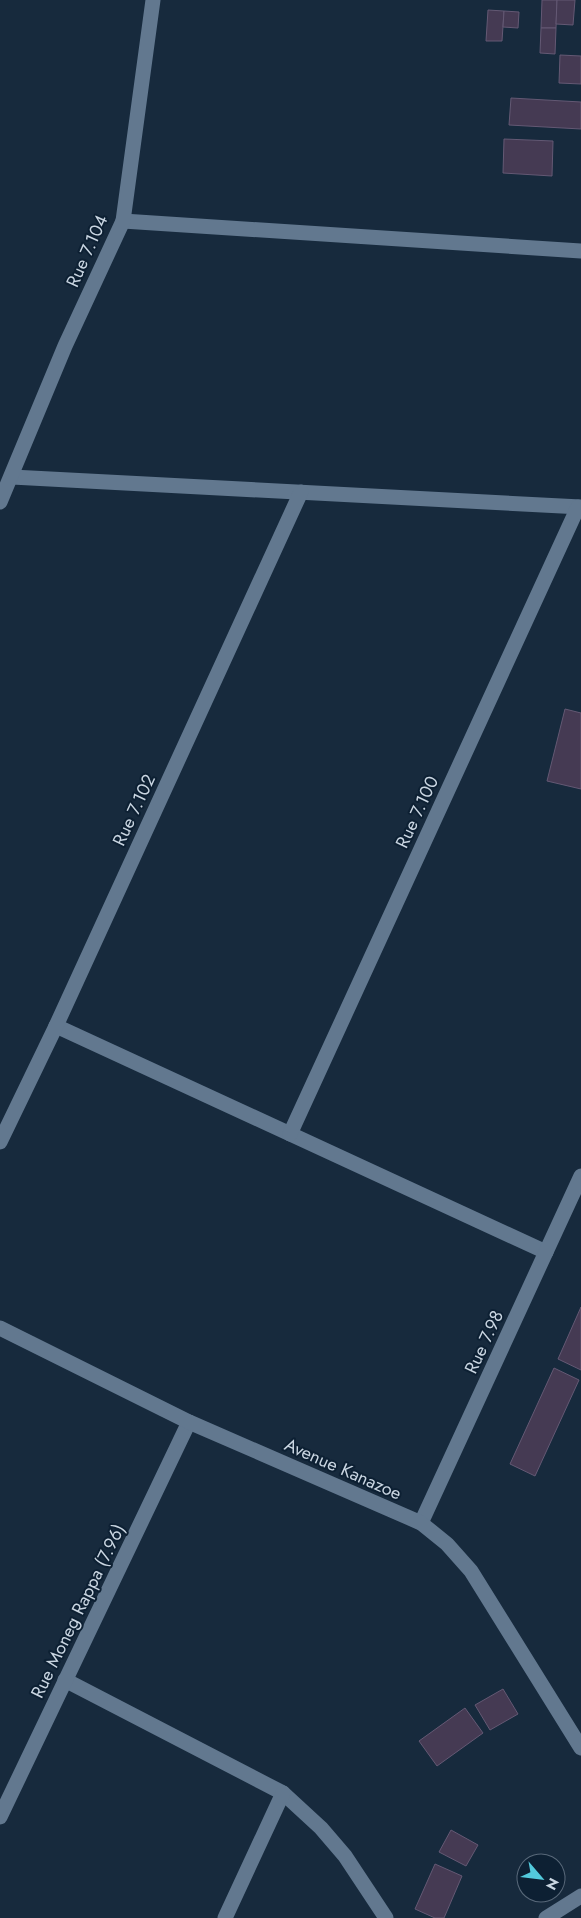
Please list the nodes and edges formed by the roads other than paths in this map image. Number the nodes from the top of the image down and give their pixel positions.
1 (153, 0) edge
2 (122, 221) junction
3 (581, 250) edge
4 (12, 477) junction
5 (301, 492) junction
6 (0, 502) edge
7 (579, 506) edge
8 (56, 1026) junction
9 (290, 1134) junction
10 (0, 1142) edge
11 (581, 1176) edge
12 (546, 1252) junction
13 (0, 1328) edge
14 (189, 1422) junction
15 (421, 1523) junction
16 (65, 1680) junction
17 (581, 1748) edge
18 (283, 1793) junction
19 (0, 1817) edge
20 (581, 1896) edge
21 (225, 1918) edge
22 (386, 1918) edge
23 (546, 1918) edge

1 - 2 street, Rue 7.104
2 - 3 street
2 - 4 street, Rue 7.104
4 - 5 street
4 - 6 street, Rue 7.104
5 - 7 street
5 - 8 street, Rue 7.102
7 - 9 street, Rue 7.100
8 - 9 street
8 - 10 street, Rue 7.102
9 - 12 street
11 - 12 street, Rue 7.98
12 - 15 street, Rue 7.98
13 - 14 street, Avenue Kanazoe
14 - 15 street, Avenue Kanazoe
14 - 16 street, Rue Moneg Rappa (7.96)
15 - 17 street, Avenue Kanazoe
16 - 18 street
16 - 19 street, Rue Moneg Rappa (7.96)
18 - 21 street
18 - 22 street
20 - 23 street

